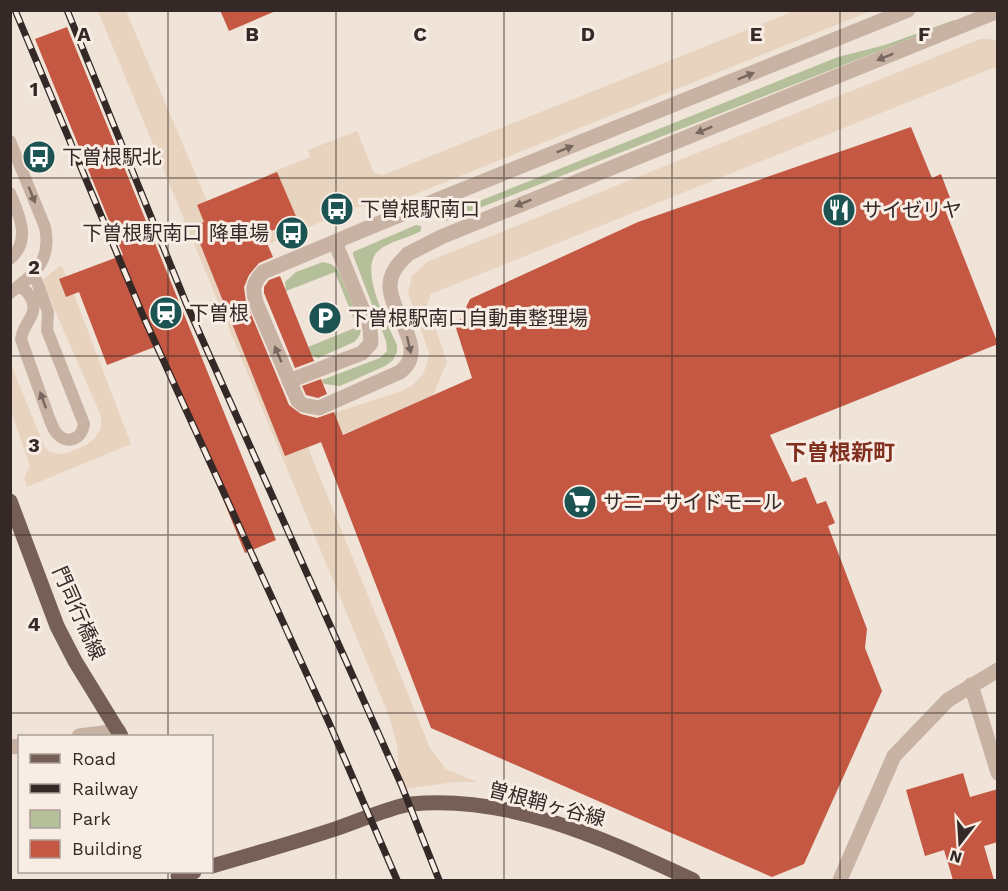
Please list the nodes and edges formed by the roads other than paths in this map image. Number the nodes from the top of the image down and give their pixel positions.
1 (908, 10) edge
2 (998, 11) edge
3 (10, 141) edge
4 (10, 193) edge
5 (335, 242) junction
6 (10, 259) edge
7 (34, 274) junction
8 (14, 290) edge
9 (26, 325) junction
10 (47, 330) junction
11 (289, 381) junction
12 (10, 501) edge
13 (998, 670) edge
14 (971, 685) junction
15 (120, 734) edge
16 (100, 735) edge
17 (998, 773) edge
18 (213, 866) edge
19 (693, 880) edge
20 (840, 880) edge

5 -> 1 street
2 -> 11 street
3 -> 7 lane
4 - 6 lane
11 -> 5 street
5 - 11 street
7 - 8 lane
7 - 10 lane
8 - 9 lane
9 - 10 lane
10 -> 9 lane
12 - 15 main road, 門司行橋線
13 - 14 street
14 - 17 street
14 - 20 street
15 - 16 street
18 - 19 main road, 曽根鞘ヶ谷線

